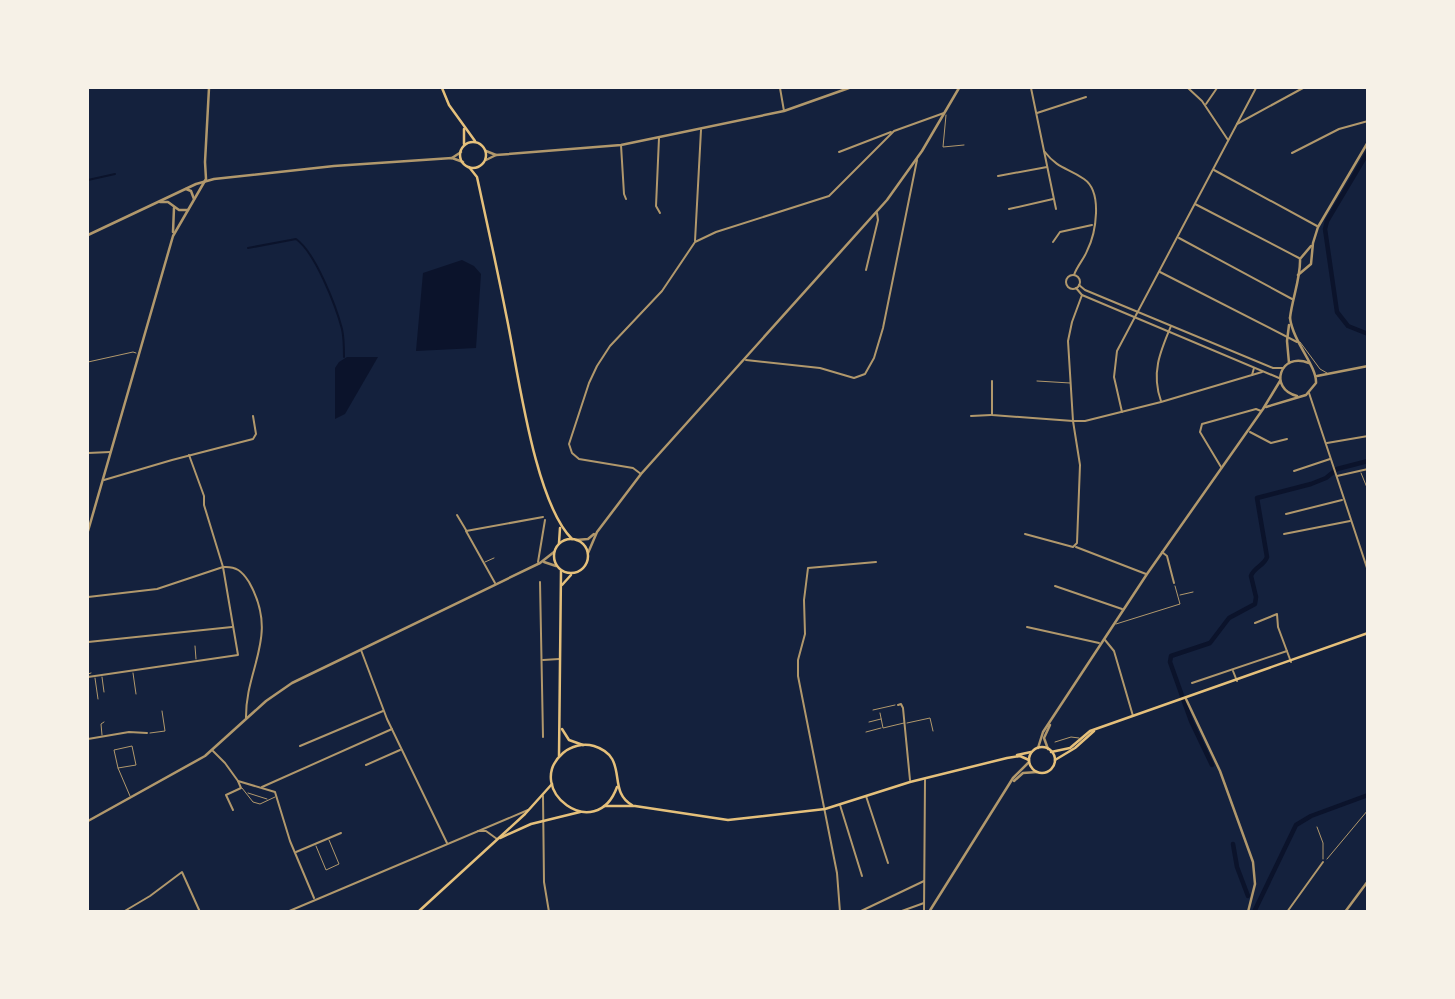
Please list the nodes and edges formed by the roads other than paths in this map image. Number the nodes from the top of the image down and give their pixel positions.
1 (209, 88) edge
2 (442, 88) edge
3 (780, 88) edge
4 (849, 88) edge
5 (959, 88) edge
6 (1031, 88) edge
7 (1188, 88) edge
8 (1217, 88) edge
9 (1256, 88) edge
10 (1303, 88) edge
11 (1086, 97) dead end
12 (1206, 105) junction
13 (784, 111) junction
14 (946, 113) junction
15 (1036, 113) junction
16 (1366, 122) edge
17 (1237, 124) junction
18 (463, 126) junction
19 (701, 130) junction
20 (894, 131) junction
21 (659, 138) junction
22 (1228, 141) junction
23 (477, 142) junction
24 (1367, 142) edge
25 (621, 145) junction
26 (964, 145) dead end
27 (464, 146) junction
28 (486, 151) junction
29 (1044, 151) junction
30 (461, 152) junction
31 (839, 152) dead end
32 (1292, 153) dead end
33 (496, 155) junction
34 (452, 158) junction
35 (917, 159) junction
36 (486, 160) junction
37 (463, 162) junction
38 (481, 165) junction
39 (1048, 166) junction
40 (469, 167) junction
41 (1213, 170) junction
42 (206, 172) junction
43 (998, 176) dead end
44 (477, 177) junction
45 (214, 179) junction
46 (205, 182) junction
47 (197, 184) junction
48 (185, 189) junction
49 (175, 194) junction
50 (194, 199) junction
51 (626, 199) dead end
52 (1054, 199) junction
53 (158, 202) junction
54 (1195, 204) junction
55 (173, 206) junction
56 (1009, 209) dead end
57 (1056, 209) dead end
58 (188, 210) junction
59 (660, 213) dead end
60 (877, 213) junction
61 (1093, 225) junction
62 (1318, 226) junction
63 (88, 235) edge
64 (173, 236) junction
65 (1178, 237) junction
66 (695, 242) junction
67 (1053, 242) dead end
68 (1313, 243) junction
69 (1312, 258) junction
70 (1301, 259) junction
71 (1307, 267) junction
72 (866, 270) dead end
73 (1159, 271) junction
74 (1074, 275) junction
75 (1298, 275) junction
76 (1079, 285) junction
77 (1076, 288) junction
78 (1082, 295) junction
79 (1292, 299) junction
80 (1137, 312) junction
81 (1134, 317) junction
82 (1290, 318) junction
83 (1171, 326) junction
84 (1169, 331) junction
85 (1293, 332) junction
86 (1287, 337) junction
87 (1297, 342) junction
88 (138, 354) junction
89 (1244, 356) junction
90 (746, 360) junction
91 (88, 362) edge
92 (1241, 362) junction
93 (1289, 363) junction
94 (1309, 363) junction
95 (1367, 366) edge
96 (1254, 367) junction
97 (1283, 368) junction
98 (1264, 371) junction
99 (1329, 374) junction
100 (1252, 375) junction
101 (1317, 376) junction
102 (1280, 379) junction
103 (992, 380) dead end
104 (1037, 381) dead end
105 (1070, 383) junction
106 (1309, 393) junction
107 (1299, 396) junction
108 (1161, 402) junction
109 (1262, 410) junction
110 (1122, 412) junction
111 (992, 415) junction
112 (253, 416) dead end
113 (971, 416) dead end
114 (1073, 421) junction
115 (1248, 430) junction
116 (1367, 436) edge
117 (1287, 439) dead end
118 (1326, 444) junction
119 (111, 452) junction
120 (88, 453) edge
121 (189, 455) junction
122 (1331, 459) junction
123 (1222, 468) junction
124 (1367, 469) edge
125 (1294, 471) dead end
126 (1361, 471) junction
127 (641, 474) junction
128 (1336, 475) junction
129 (103, 480) junction
130 (1367, 490) edge
131 (1344, 499) junction
132 (1286, 513) dead end
133 (457, 515) dead end
134 (1351, 521) junction
135 (559, 525) junction
136 (88, 530) edge
137 (466, 531) junction
138 (597, 532) junction
139 (1025, 534) dead end
140 (1284, 534) dead end
141 (574, 540) junction
142 (559, 543) junction
143 (1076, 546) junction
144 (554, 552) junction
145 (1162, 552) junction
146 (588, 553) junction
147 (1367, 553) edge
148 (1362, 555) junction
149 (494, 558) dead end
150 (485, 562) junction
151 (876, 562) dead end
152 (1169, 562) junction
153 (539, 563) junction
154 (556, 566) junction
155 (223, 567) junction
156 (1165, 567) dead end
157 (561, 571) junction
158 (1367, 571) edge
159 (573, 574) junction
160 (1147, 574) junction
161 (540, 582) dead end
162 (496, 584) junction
163 (1175, 584) joint
164 (562, 585) junction
165 (1055, 586) dead end
166 (1193, 592) dead end
167 (1177, 595) junction
168 (88, 597) edge
169 (1123, 609) junction
170 (1114, 623) junction
171 (1255, 623) dead end
172 (233, 627) junction
173 (1027, 627) dead end
174 (1367, 633) edge
175 (1102, 641) junction
176 (88, 642) edge
177 (195, 646) dead end
178 (361, 649) junction
179 (1287, 651) junction
180 (560, 659) junction
181 (541, 660) junction
182 (196, 662) junction
183 (1291, 662) junction
184 (1233, 670) junction
185 (133, 671) junction
186 (91, 673) dead end
187 (88, 675) edge
188 (101, 675) junction
189 (94, 676) junction
190 (1237, 681) junction
191 (1192, 683) dead end
192 (104, 692) dead end
193 (136, 694) dead end
194 (97, 699) dead end
195 (1184, 700) junction
196 (898, 705) joint
197 (384, 710) junction
198 (873, 710) dead end
199 (162, 711) dead end
200 (880, 713) dead end
201 (1133, 717) junction
202 (882, 719) junction
203 (246, 720) junction
204 (104, 722) dead end
205 (869, 722) dead end
206 (1051, 722) junction
207 (904, 723) junction
208 (561, 726) junction
209 (884, 728) junction
210 (1100, 728) junction
211 (392, 729) junction
212 (933, 730) dead end
213 (866, 732) dead end
214 (147, 733) joint
215 (103, 737) junction
216 (542, 737) dead end
217 (1072, 737) junction
218 (88, 739) edge
219 (1078, 741) junction
220 (1055, 742) dead end
221 (584, 745) junction
222 (300, 746) dead end
223 (1038, 748) junction
224 (401, 749) junction
225 (1050, 750) junction
226 (212, 751) junction
227 (1032, 752) junction
228 (559, 757) junction
229 (1007, 758) junction
230 (1029, 761) junction
231 (1054, 762) junction
232 (366, 765) dead end
233 (118, 768) junction
234 (1037, 772) junction
235 (925, 778) junction
236 (238, 780) junction
237 (910, 782) junction
238 (552, 785) junction
239 (241, 786) junction
240 (1009, 786) junction
241 (261, 787) junction
242 (617, 787) junction
243 (246, 792) junction
244 (866, 795) junction
245 (277, 796) junction
246 (543, 796) junction
247 (131, 798) junction
248 (270, 800) junction
249 (840, 804) junction
250 (604, 806) junction
251 (635, 806) junction
252 (825, 809) junction
253 (233, 810) dead end
254 (529, 810) junction
255 (1367, 810) edge
256 (582, 812) junction
257 (542, 820) junction
258 (88, 821) edge
259 (1317, 828) dead end
260 (477, 831) junction
261 (341, 834) dead end
262 (329, 839) junction
263 (498, 839) junction
264 (316, 844) junction
265 (447, 844) junction
266 (295, 853) junction
267 (1327, 859) dead end
268 (1323, 862) joint
269 (888, 863) dead end
270 (862, 876) dead end
271 (924, 881) junction
272 (1367, 881) edge
273 (315, 900) junction
274 (924, 903) junction
275 (123, 912) edge
276 (200, 912) edge
277 (287, 912) edge
278 (418, 912) edge
279 (549, 912) edge
280 (840, 912) edge
281 (859, 912) edge
282 (899, 912) edge
283 (923, 912) edge
284 (929, 912) edge
285 (1248, 912) edge
286 (1287, 912) edge
287 (1345, 912) edge

1 - 42 street
2 - 18 main road
3 - 13 street
4 - 13 street
5 - 14 street
6 - 15 street
7 - 12 street
8 - 12 street
9 - 17 street
10 - 17 street
11 - 15 street
12 - 22 street
13 - 19 street
14 - 20 street
14 - 26 lane
14 - 35 street
15 - 29 street
16 - 32 street
17 - 22 street
18 - 23 main road
18 - 27 main road
19 - 21 street
19 - 66 street
20 - 31 street
20 - 66 street
21 - 25 street
21 - 59 street
22 - 41 street
23 - 27 main road
23 - 28 main road
24 - 62 street
25 - 33 street
25 - 51 street
27 - 30 main road
28 - 33 street
28 - 36 main road
29 - 39 street
29 - 61 street
30 - 34 street
30 - 37 main road
33 - 36 street
34 - 37 street
34 - 45 street
35 - 60 street
35 - 90 street
36 - 38 main road
37 - 40 main road
38 - 40 main road
38 - 44 main road
39 - 43 street
39 - 52 street
40 - 44 main road
41 - 54 street
41 - 62 street
42 - 45 street
42 - 46 street
42 - 47 street
44 - 135 main road
45 - 46 street
46 - 47 street
46 - 50 street
47 - 48 street
48 - 49 street
48 - 50 street
49 - 53 street
49 - 55 street
50 - 58 street
52 - 56 street
52 - 57 street
53 - 55 street
53 - 63 street
54 - 65 street
54 - 70 street
55 - 58 street
55 - 64 street
58 - 64 street
60 - 72 street
60 - 90 street
61 - 67 street
61 - 74 street
62 - 68 street
64 - 88 street
65 - 73 street
65 - 79 street
66 - 127 street
68 - 69 street
68 - 70 street
69 - 70 street
69 - 71 street
70 - 71 street
70 - 75 street
71 - 75 street
73 - 80 street
73 - 86 street
74 - 76 street
74 - 77 street
75 - 79 street
76 - 77 street
76 - 80 street
77 - 78 street
78 - 81 street
78 - 105 street
79 - 82 street
80 - 81 street
80 - 83 street
81 - 84 street
81 - 110 street
82 - 85 street
82 - 86 street
83 - 84 street
83 - 89 street
84 - 92 street
84 - 108 street
85 - 87 street
85 - 99 lane
86 - 87 street
86 - 93 street
87 - 94 street
88 - 91 lane
88 - 119 street
89 - 92 street
89 - 97 street
90 - 127 street
92 - 96 street
93 - 94 street
93 - 97 street
94 - 101 street
95 - 99 street
96 - 98 street
96 - 100 street
97 - 102 street
98 - 100 street
98 - 102 street
99 - 101 street
100 - 108 street
101 - 106 street
102 - 107 street
102 - 109 street
103 - 111 street
104 - 105 lane
105 - 114 street
106 - 107 street
106 - 118 street
107 - 109 street
108 - 110 street
109 - 115 street
109 - 123 street
110 - 114 street
111 - 113 street
111 - 114 street
112 - 121 street
114 - 143 street
115 - 117 street
115 - 123 street
116 - 118 street
118 - 122 street
119 - 120 street
119 - 129 street
121 - 129 street
121 - 155 street
122 - 125 street
122 - 128 street
123 - 145 street
124 - 126 street
126 - 128 street
126 - 130 lane
127 - 138 street
128 - 131 street
129 - 136 street
131 - 132 street
131 - 134 street
133 - 137 street
134 - 140 street
134 - 148 street
135 - 141 main road
135 - 142 main road
137 - 150 street
137 - 153 street
138 - 141 street
138 - 146 street
139 - 143 street
141 - 142 main road
141 - 146 main road
142 - 144 main road
143 - 160 street
144 - 153 street
144 - 154 main road
145 - 152 street
145 - 160 street
146 - 159 main road
147 - 148 street
148 - 158 street
149 - 150 lane
150 - 162 street
151 - 252 street
152 - 156 street
152 - 163 street
153 - 154 street
153 - 162 street
154 - 157 main road
155 - 168 street
155 - 172 street
155 - 203 street
157 - 159 main road
157 - 164 main road
159 - 164 main road
160 - 169 street
161 - 181 street
162 - 178 street
163 - 167 lane
164 - 180 main road
165 - 169 street
166 - 167 lane
167 - 170 lane
169 - 170 street
170 - 175 street
171 - 179 street
172 - 176 street
172 - 182 street
173 - 175 street
174 - 183 main road
175 - 201 street
175 - 206 street
177 - 182 lane
178 - 197 street
178 - 203 street
179 - 183 street
179 - 184 street
180 - 181 street
180 - 208 main road
181 - 216 street
182 - 185 street
183 - 190 main road
184 - 190 street
184 - 191 street
185 - 188 street
185 - 193 lane
186 - 187 lane
187 - 189 street
188 - 189 street
188 - 192 lane
189 - 194 lane
190 - 195 main road
195 - 201 main road
195 - 285 street
196 - 198 lane
196 - 207 street
197 - 211 street
197 - 222 street
199 - 214 lane
200 - 202 lane
201 - 210 main road
202 - 205 lane
202 - 209 lane
203 - 226 street
204 - 215 lane
206 - 223 street
206 - 225 street
207 - 209 lane
207 - 212 lane
207 - 237 street
208 - 221 main road
208 - 228 main road
209 - 213 lane
210 - 219 main road
210 - 219 main road
211 - 224 street
211 - 241 street
214 - 215 street
215 - 218 street
217 - 219 lane
217 - 219 lane
217 - 220 lane
219 - 225 main road
219 - 231 main road
221 - 228 main road
221 - 242 main road
223 - 225 main road
223 - 227 main road
224 - 232 street
224 - 265 street
225 - 231 main road
226 - 236 street
226 - 247 street
227 - 229 main road
227 - 230 main road
228 - 238 main road
229 - 230 main road
229 - 235 main road
230 - 234 main road
230 - 240 street
231 - 234 main road
233 - 233 lane
233 - 247 lane
234 - 240 street
235 - 237 main road
235 - 271 street
236 - 239 street
236 - 241 street
237 - 244 main road
238 - 246 main road
238 - 256 main road
239 - 243 lane
239 - 253 street
240 - 284 street
241 - 245 street
242 - 250 main road
242 - 251 main road
243 - 248 lane
243 - 248 lane
244 - 249 main road
244 - 269 street
245 - 248 lane
245 - 266 street
246 - 254 main road
246 - 257 street
247 - 258 street
249 - 252 main road
249 - 270 street
250 - 251 main road
250 - 256 main road
251 - 252 main road
252 - 280 street
254 - 260 street
254 - 263 main road
255 - 267 lane
256 - 257 main road
257 - 263 main road
257 - 279 street
259 - 268 lane
260 - 263 street
260 - 265 street
261 - 262 street
262 - 264 street
262 - 264 lane
263 - 278 main road
264 - 266 street
265 - 273 street
266 - 273 street
268 - 286 street
271 - 274 street
271 - 281 street
272 - 287 street
273 - 277 street
274 - 282 street
274 - 283 street
275 - 276 street

